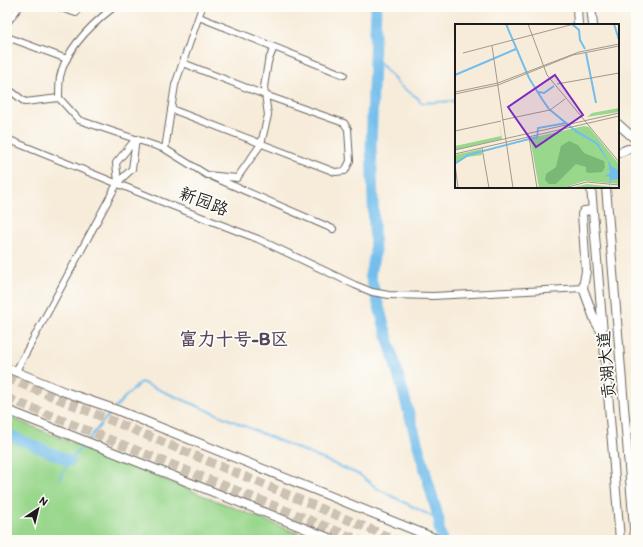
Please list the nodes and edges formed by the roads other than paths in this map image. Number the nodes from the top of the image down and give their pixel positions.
1 (19, 7) edge
2 (58, 7) edge
3 (114, 7) edge
4 (202, 7) edge
5 (577, 7) edge
6 (591, 7) edge
7 (76, 14) dead end
8 (199, 17) junction
9 (7, 23) edge
10 (578, 24) edge
11 (593, 24) edge
12 (7, 37) edge
13 (274, 47) junction
14 (66, 60) junction
15 (183, 62) junction
16 (344, 75) dead end
17 (7, 88) edge
18 (7, 95) edge
19 (265, 95) junction
20 (59, 98) junction
21 (25, 102) junction
22 (171, 109) junction
23 (619, 125) edge
24 (7, 137) edge
25 (136, 139) junction
26 (636, 140) edge
27 (261, 144) junction
28 (165, 149) junction
29 (636, 149) edge
30 (619, 153) edge
31 (207, 174) junction
32 (118, 183) junction
33 (591, 188) edge
34 (606, 188) edge
35 (593, 210) junction
36 (333, 229) dead end
37 (583, 288) junction
38 (602, 332) junction
39 (7, 368) edge
40 (16, 371) junction
41 (7, 410) edge
42 (334, 540) edge
43 (439, 540) edge
44 (620, 540) edge
45 (635, 540) edge

1 - 9 street
2 - 7 street
3 - 14 street
4 - 8 street
5 - 10 main road
6 - 11 main road
8 - 13 street
8 - 15 street
12 - 14 street
13 - 16 street
13 - 19 street
14 - 20 street
15 - 19 street
15 - 22 street
17 - 21 street
18 - 21 street
19 - 27 street
19 - 27 street
20 - 21 street
20 - 25 street
22 - 27 street
22 - 28 street
23 - 26 main road
24 - 32 street, 新园路
25 - 28 street
25 - 32 street
25 - 32 street
27 - 31 street
28 - 31 street
29 - 30 main road
31 - 36 street
32 - 37 street, 新园路
32 - 40 street
33 - 35 main road, 贡湖大道
34 - 45 main road, 贡湖大道
35 - 37 main road
35 - 38 main road, 贡湖大道
37 - 38 main road
38 - 44 main road, 贡湖大道
39 - 40 main road
40 - 43 main road
41 - 42 main road

